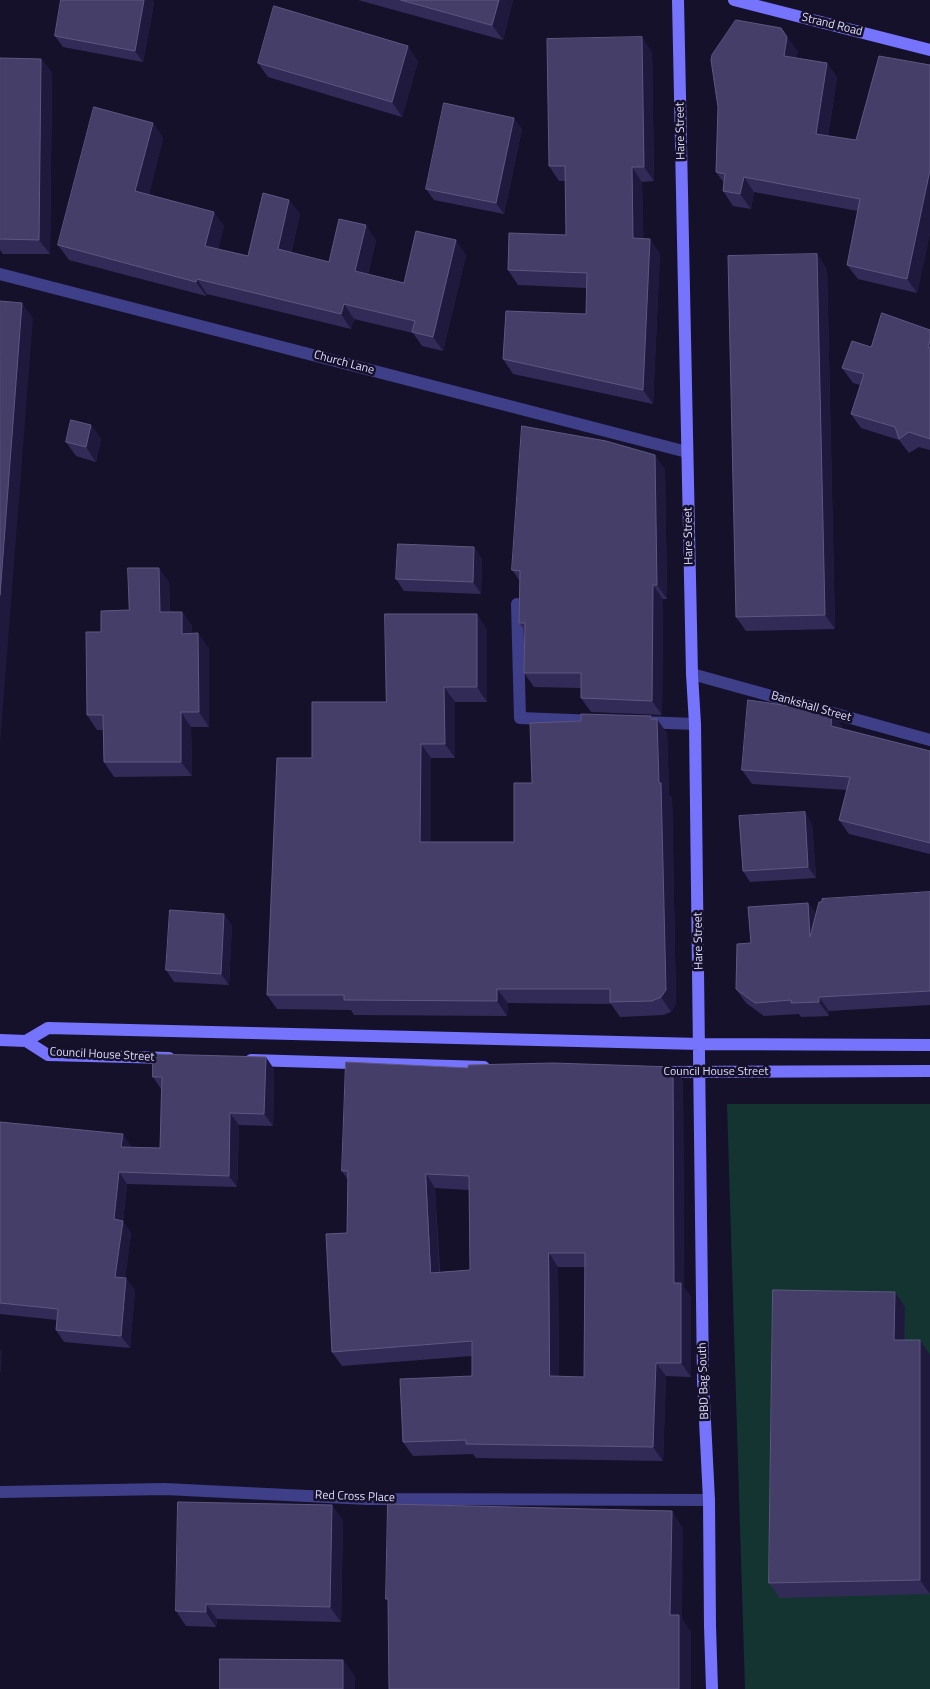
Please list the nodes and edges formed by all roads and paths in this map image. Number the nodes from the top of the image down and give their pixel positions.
1 (678, 0) edge
2 (734, 0) edge
3 (930, 50) edge
4 (0, 274) edge
5 (687, 452) junction
6 (517, 604) edge
7 (692, 674) junction
8 (606, 721) edge
9 (626, 722) edge
10 (695, 724) junction
11 (930, 740) edge
12 (0, 1040) edge
13 (26, 1041) junction
14 (700, 1044) junction
15 (930, 1045) edge
16 (186, 1058) edge
17 (235, 1060) edge
18 (492, 1067) edge
19 (651, 1071) edge
20 (930, 1071) edge
21 (700, 1073) junction
22 (0, 1492) edge
23 (709, 1500) junction
24 (712, 1689) edge

1 - 5 main road, Hare Street
2 - 3 main road, Strand Road
4 - 5 street, Church Lane
5 - 7 main road, Hare Street
6 - 8 street
7 - 10 main road, Hare Street
7 - 11 street, Bankshall Street
9 - 10 street
10 - 14 main road, Hare Street
12 - 13 main road, Council House Street
13 - 14 main road, Council House Street
13 - 16 main road, Council House Street
14 - 15 main road, Council House Street
14 - 21 main road, Hare Street
17 - 18 main road
19 - 21 main road, Council House Street
20 - 21 main road, Council House Street
21 - 23 main road, BBD Bag South
22 - 23 street, Red Cross Place
23 - 24 main road, BBD Bag South

